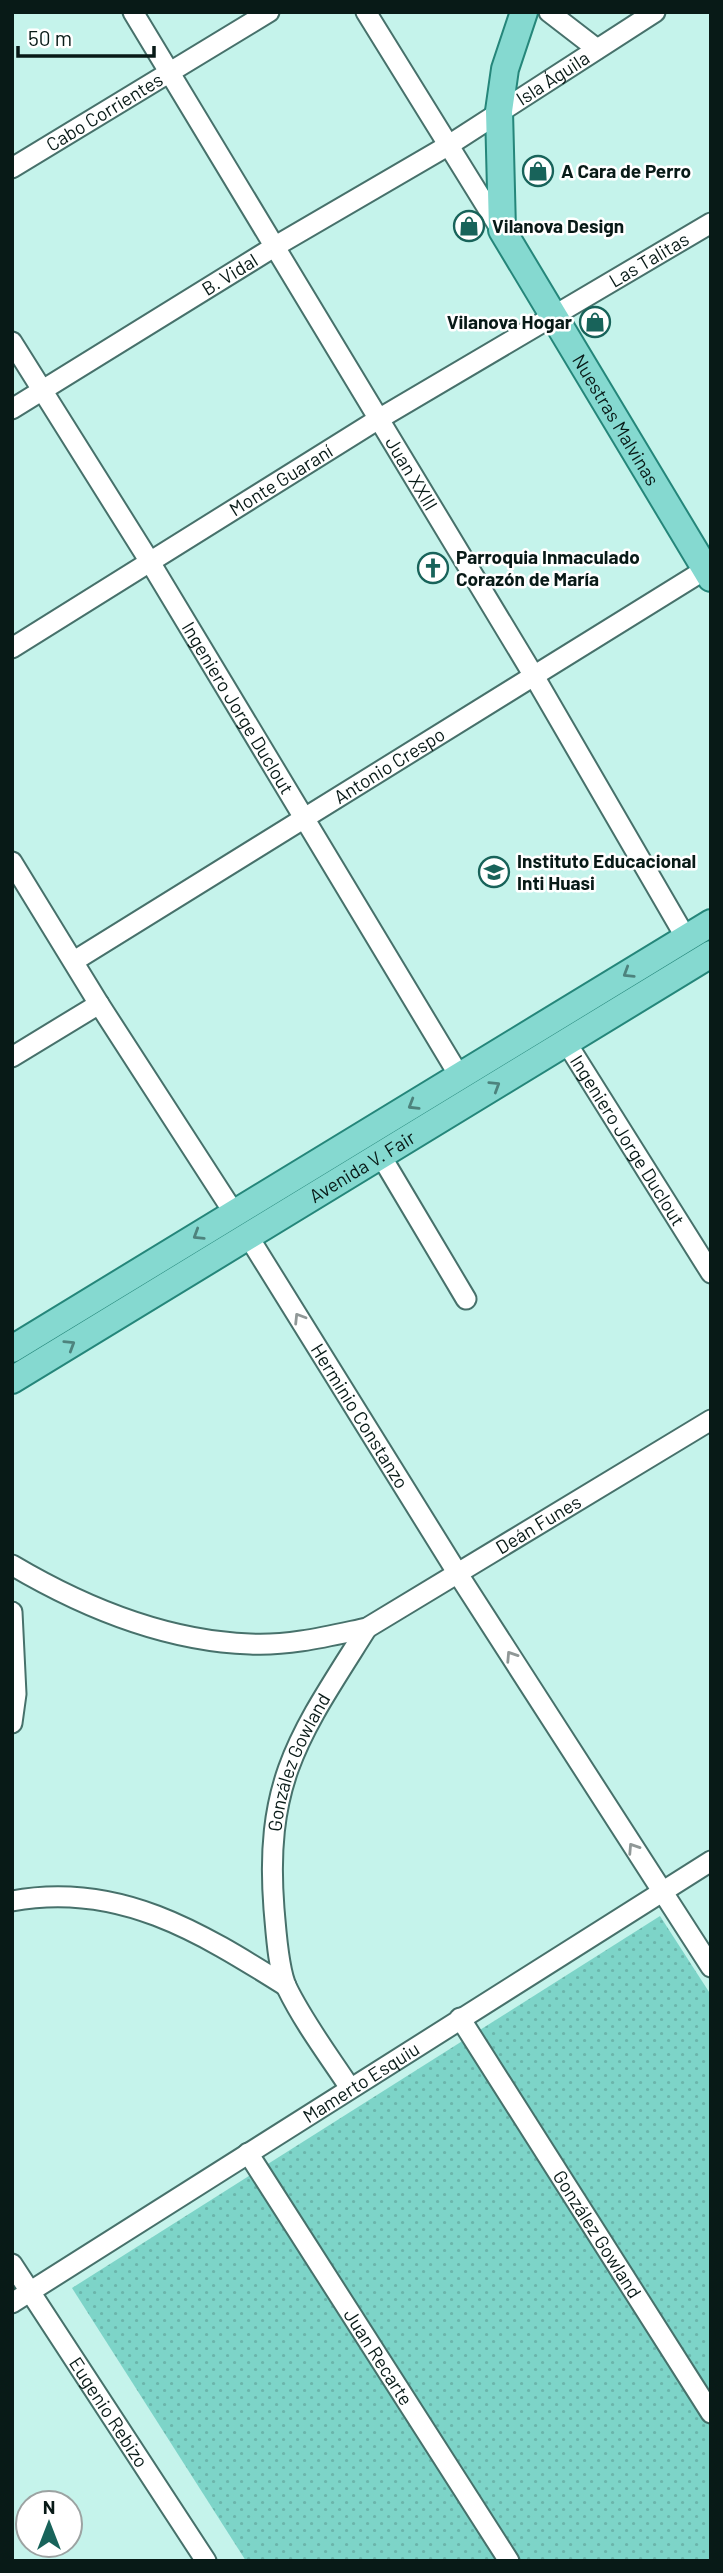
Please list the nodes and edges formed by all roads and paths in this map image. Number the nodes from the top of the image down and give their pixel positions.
1 (133, 12) edge
2 (269, 12) edge
3 (366, 12) edge
4 (524, 12) edge
5 (549, 12) edge
6 (655, 12) edge
7 (597, 49) junction
8 (170, 74) junction
9 (499, 111) junction
10 (449, 145) junction
11 (12, 168) edge
12 (711, 223) edge
13 (502, 230) junction
14 (274, 247) junction
15 (552, 318) junction
16 (12, 342) edge
17 (43, 390) junction
18 (12, 408) edge
19 (377, 421) junction
20 (150, 562) junction
21 (709, 571) edge
22 (12, 648) edge
23 (534, 676) junction
24 (304, 820) junction
25 (12, 862) edge
26 (711, 923) edge
27 (686, 937) junction
28 (711, 954) edge
29 (74, 961) junction
30 (99, 1004) junction
31 (566, 1042) junction
32 (12, 1056) edge
33 (460, 1077) junction
34 (381, 1156) junction
35 (234, 1213) junction
36 (248, 1236) junction
37 (711, 1273) edge
38 (466, 1299) dead end
39 (12, 1349) edge
40 (12, 1380) edge
41 (711, 1420) edge
42 (12, 1565) edge
43 (458, 1574) junction
44 (12, 1612) edge
45 (367, 1628) junction
46 (12, 1723) edge
47 (711, 1861) edge
48 (661, 1891) junction
49 (12, 1901) edge
50 (711, 1967) edge
51 (286, 1986) junction
52 (460, 2018) junction
53 (350, 2088) junction
54 (248, 2153) junction
55 (12, 2264) edge
56 (30, 2291) junction
57 (12, 2303) edge
58 (711, 2413) edge
59 (206, 2561) edge
60 (509, 2561) edge

1 - 8 street, Juan XXIII
2 - 8 street, Cabo Corrientes
3 - 10 street, Nuestras Malvinas
4 - 9 main road
5 - 7 street
6 - 7 street, Isla Águila
7 - 9 street, Isla Águila
8 - 11 street, Cabo Corrientes
8 - 14 street, Juan XXIII
9 - 10 street, Isla Águila
9 - 13 main road
10 - 13 street, Nuestras Malvinas
10 - 14 street, B. Vidal
12 - 15 street, Las Talitas
13 - 15 main road, Nuestras Malvinas
14 - 17 street, B. Vidal
14 - 19 street, Juan XXIII
15 - 19 street, Monte Guaraní
15 - 21 main road, Nuestras Malvinas
16 - 17 street, Ingeniero Jorge Duclout
17 - 18 street, B. Vidal
17 - 20 street, Ingeniero Jorge Duclout
19 - 20 street, Monte Guaraní
19 - 23 street, Juan XXIII
20 - 22 street, Monte Guaraní
20 - 24 street, Ingeniero Jorge Duclout
21 - 23 street, Antonio Crespo
23 - 24 street, Antonio Crespo
23 - 27 street, Juan XXIII
24 - 29 street, Antonio Crespo
24 - 33 street, Ingeniero Jorge Duclout
25 - 29 street, Herminio Constanzo
26 - 27 main road, Avenida V. Fair
27 -> 33 main road, Avenida V. Fair
28 - 31 main road, Avenida V. Fair
29 - 30 street, Herminio Constanzo
30 - 32 street
30 - 35 street, Herminio Constanzo
34 -> 31 main road, Avenida V. Fair
31 - 37 street, Ingeniero Jorge Duclout
33 -> 35 main road, Avenida V. Fair
34 - 36 main road, Avenida V. Fair
34 - 38 street
35 - 36 main road, Herminio Constanzo
35 -> 39 main road, Avenida V. Fair
40 -> 36 main road, Avenida V. Fair
43 -> 36 street, Herminio Constanzo
41 - 43 street, Deán Funes
42 - 45 street
43 - 45 street, Deán Funes
48 -> 43 street, Herminio Constanzo
44 - 46 street
45 - 51 street, González Gowland
47 - 48 street, Mamerto Esquiu
48 - 50 street, Herminio Constanzo
48 - 52 street, Mamerto Esquiu
49 - 51 street
51 - 53 street
52 - 53 street, Mamerto Esquiu
52 - 58 street, González Gowland
53 - 54 street, Mamerto Esquiu
54 - 56 street, Mamerto Esquiu
54 - 60 street, Juan Recarte
55 - 56 street, Eugenio Rebizo
56 - 57 street, Mamerto Esquiu
56 - 59 street, Eugenio Rebizo

